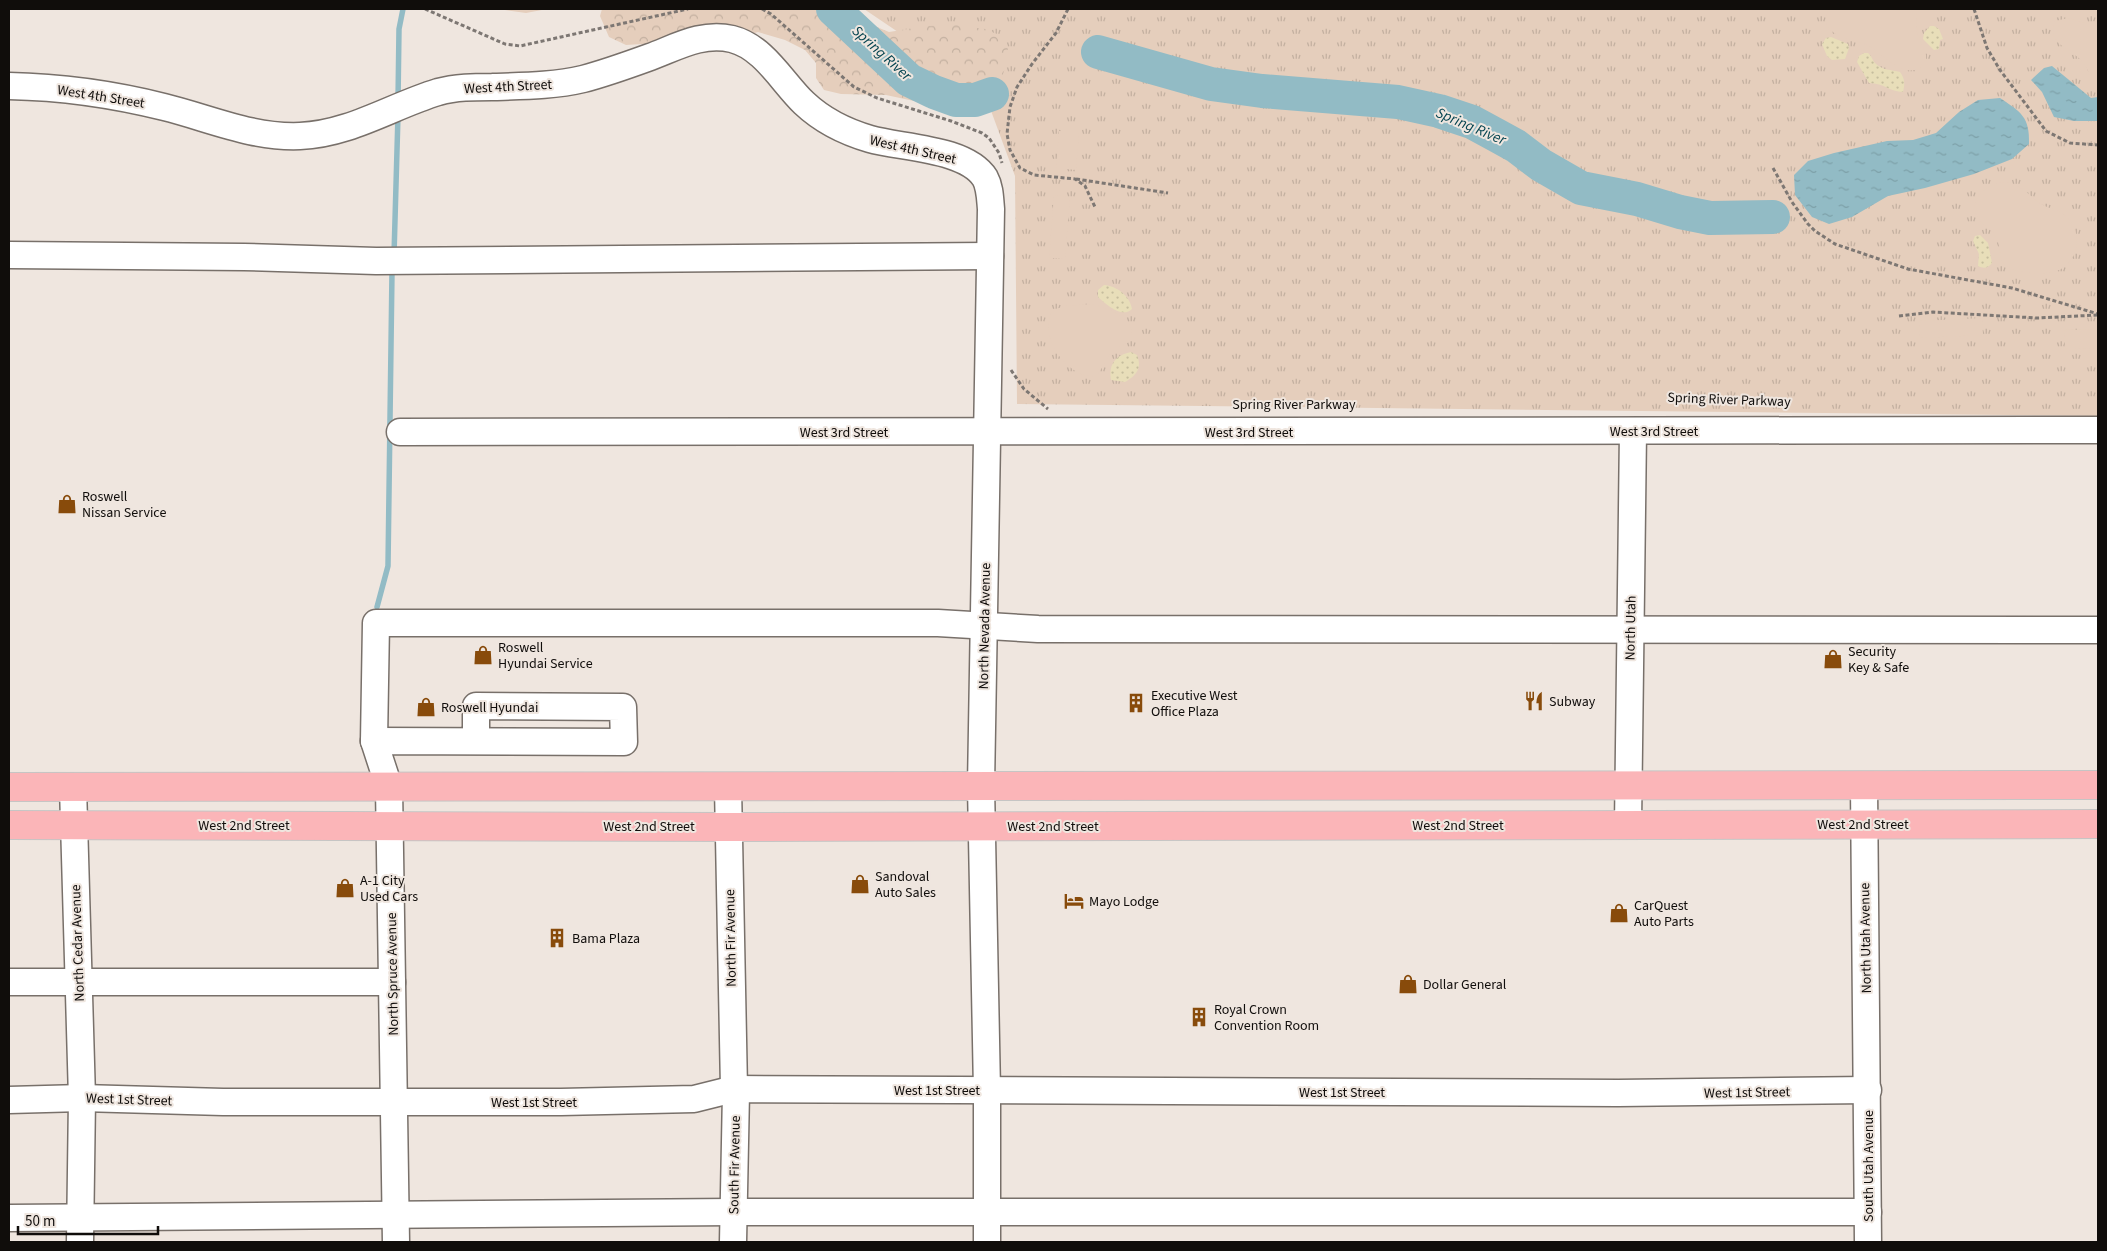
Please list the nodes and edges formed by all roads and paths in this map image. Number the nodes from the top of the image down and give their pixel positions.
1 (425, 9) edge
2 (688, 9) edge
3 (762, 9) edge
4 (1068, 9) edge
5 (1974, 9) edge
6 (9, 86) edge
7 (2098, 145) edge
8 (974, 166) joint
9 (1003, 167) dead end
10 (1773, 168) dead end
11 (1075, 179) junction
12 (1168, 193) dead end
13 (1096, 208) dead end
14 (9, 256) edge
15 (990, 256) junction
16 (2098, 314) edge
17 (1899, 316) dead end
18 (1008, 362) dead end
19 (1052, 411) dead end
20 (2098, 430) edge
21 (1633, 431) junction
22 (400, 432) dead end
23 (988, 432) junction
24 (984, 626) junction
25 (1630, 630) junction
26 (2098, 630) edge
27 (476, 740) junction
28 (374, 741) junction
29 (2098, 785) edge
30 (981, 786) junction
31 (1627, 786) junction
32 (1864, 786) junction
33 (9, 787) edge
34 (73, 787) junction
35 (389, 787) junction
36 (728, 787) junction
37 (1864, 824) junction
38 (2098, 824) edge
39 (9, 825) edge
40 (1628, 825) junction
41 (73, 826) junction
42 (390, 826) junction
43 (981, 826) junction
44 (728, 827) junction
45 (9, 982) edge
46 (78, 982) junction
47 (392, 982) junction
48 (734, 1089) junction
49 (1868, 1090) junction
50 (987, 1091) junction
51 (82, 1098) junction
52 (9, 1100) edge
53 (394, 1101) junction
54 (733, 1212) junction
55 (987, 1212) junction
56 (1868, 1212) junction
57 (396, 1214) junction
58 (9, 1218) edge
59 (80, 1230) edge
60 (396, 1242) edge
61 (733, 1242) edge
62 (986, 1242) edge
63 (1868, 1242) edge

1 - 2 path
3 - 9 path
4 - 11 path
5 - 7 path
6 - 8 street, West 4th Street
8 - 15 street, North Nevada Avenue
10 - 16 path
11 - 12 path
11 - 13 path
14 - 15 street
15 - 23 street, North Nevada Avenue
16 - 17 path
18 - 19 path
20 - 21 street, West 3rd Street
21 - 23 street, West 3rd Street
21 - 25 street, North Utah
22 - 23 street, West 3rd Street
23 - 24 street, North Nevada Avenue
24 - 25 street
24 - 28 street, North Spruce Avenue
24 - 30 street, North Nevada Avenue
25 - 26 street
25 - 31 street, North Utah
27 - 27 street
27 - 28 street
28 - 35 street, North Spruce Avenue
29 - 32 main road
30 - 31 main road
30 - 36 main road
30 - 43 street, North Nevada Avenue
31 - 32 main road
31 - 40 street, North Utah
32 - 37 street, North Utah Avenue
33 - 34 main road
34 - 35 main road
34 - 41 street, North Cedar Avenue
35 - 36 main road
35 - 42 street, North Spruce Avenue
36 - 44 street, North Fir Avenue
37 - 38 main road, West 2nd Street
37 - 40 main road, West 2nd Street
37 - 49 street, North Utah Avenue
39 - 41 main road, West 2nd Street
40 - 43 main road, West 2nd Street
41 - 42 main road, West 2nd Street
41 - 46 street, North Cedar Avenue
42 - 44 main road, West 2nd Street
42 - 47 street, North Spruce Avenue
43 - 44 main road, West 2nd Street
43 - 50 street, North Nevada Avenue
44 - 48 street, North Fir Avenue
45 - 46 street
46 - 47 street
46 - 51 street, North Cedar Avenue
47 - 53 street, North Spruce Avenue
48 - 50 street, West 1st Street
48 - 53 street, West 1st Street
48 - 54 street, South Fir Avenue
49 - 50 street, West 1st Street
49 - 56 street, South Utah Avenue
50 - 55 street, North Nevada Avenue
51 - 52 street, West 1st Street
51 - 53 street, West 1st Street
51 - 59 street, North Cedar Avenue
53 - 57 street, North Spruce Avenue
54 - 55 street
54 - 57 street
54 - 61 street, South Fir Avenue
55 - 56 street
55 - 62 street, North Nevada Avenue
56 - 63 street, South Utah Avenue
57 - 59 street
57 - 60 street, North Spruce Avenue
58 - 59 street

